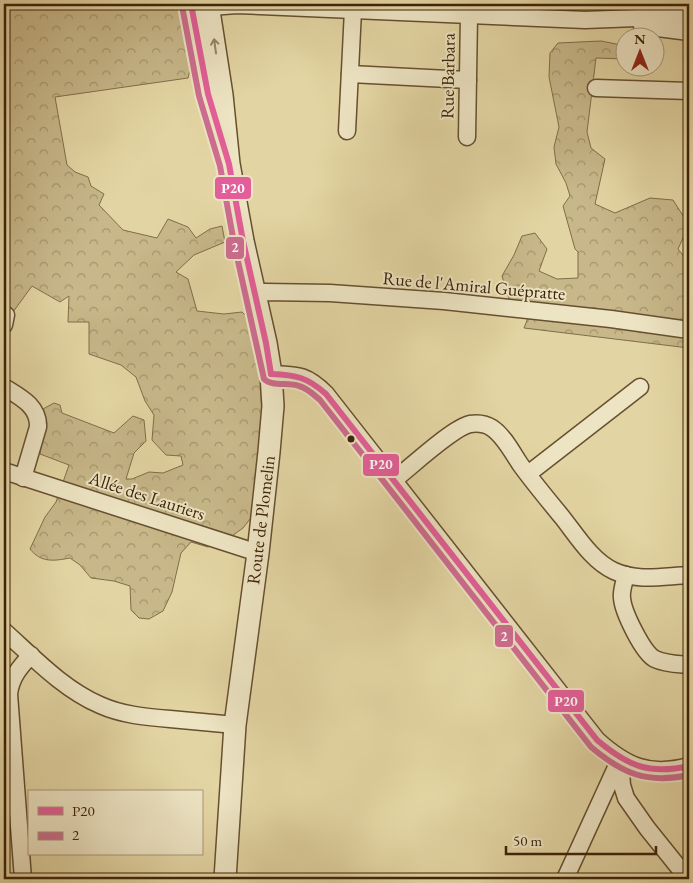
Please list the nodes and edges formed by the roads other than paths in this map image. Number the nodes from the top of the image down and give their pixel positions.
1 (200, 6) edge
2 (353, 10) junction
3 (469, 15) junction
4 (689, 16) edge
5 (585, 20) junction
6 (689, 32) edge
7 (350, 74) junction
8 (468, 80) junction
9 (596, 88) dead end
10 (689, 91) edge
11 (347, 131) dead end
12 (467, 137) dead end
13 (254, 293) junction
14 (689, 330) edge
15 (270, 374) junction
16 (4, 387) edge
17 (640, 387) dead end
18 (4, 471) edge
19 (528, 474) junction
20 (23, 478) junction
21 (394, 480) junction
22 (258, 553) junction
23 (626, 575) junction
24 (689, 575) edge
25 (4, 631) edge
26 (31, 655) junction
27 (689, 665) edge
28 (235, 725) junction
29 (620, 759) junction
30 (689, 766) edge
31 (22, 879) edge
32 (225, 879) edge
33 (565, 879) edge
34 (688, 879) edge

1 - 2 street
1 - 13 street, Route de Plomelin
2 - 3 street
2 - 7 street
3 - 5 street
3 - 8 street, Rue Barbara
4 - 5 street
5 - 6 street
7 - 8 street
7 - 11 street
8 - 12 street, Rue Barbara
9 - 10 street
13 - 14 street, Rue de l'Amiral Guépratte
13 - 15 street, Route de Plomelin
15 - 21 street
15 - 22 street, Route de Plomelin
16 - 20 street
17 - 19 street
18 - 20 street, Allée des Lauriers
19 - 21 street
19 - 23 street
20 - 22 street, Allée des Lauriers
21 - 29 street
22 - 28 street, Route de Plomelin
23 - 24 street
23 - 27 street
25 - 26 street
26 - 28 street
26 - 31 street
28 - 32 street, Route de Plomelin
29 - 30 street
29 - 33 street
29 - 34 street

